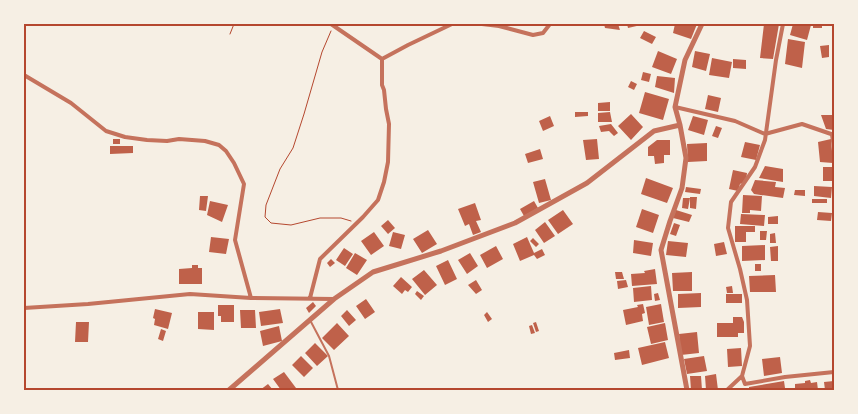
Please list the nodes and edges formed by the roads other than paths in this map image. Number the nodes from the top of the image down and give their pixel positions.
1 (333, 24) edge
2 (452, 24) edge
3 (482, 24) edge
4 (550, 24) edge
5 (702, 24) edge
6 (783, 24) edge
7 (382, 59) junction
8 (24, 75) edge
9 (676, 107) junction
10 (680, 126) junction
11 (765, 134) junction
12 (833, 135) edge
13 (834, 147) edge
14 (834, 209) edge
15 (834, 214) edge
16 (251, 298) junction
17 (310, 298) junction
18 (334, 299) junction
19 (24, 308) edge
20 (310, 320) junction
21 (834, 372) edge
22 (742, 376) junction
23 (229, 390) edge
24 (338, 390) edge
25 (687, 390) edge
26 (726, 390) edge

1 - 7 street
2 - 7 street
3 - 4 street
5 - 9 street
6 - 11 street
7 - 17 street
8 - 16 street
9 - 10 street
9 - 11 street
10 - 18 street
10 - 25 street
11 - 12 street
11 - 22 street
12 - 13 street
14 - 15 street
16 - 17 street
16 - 19 street
17 - 18 street
18 - 20 street
20 - 23 street
20 - 24 lane
21 - 22 street
22 - 26 street

